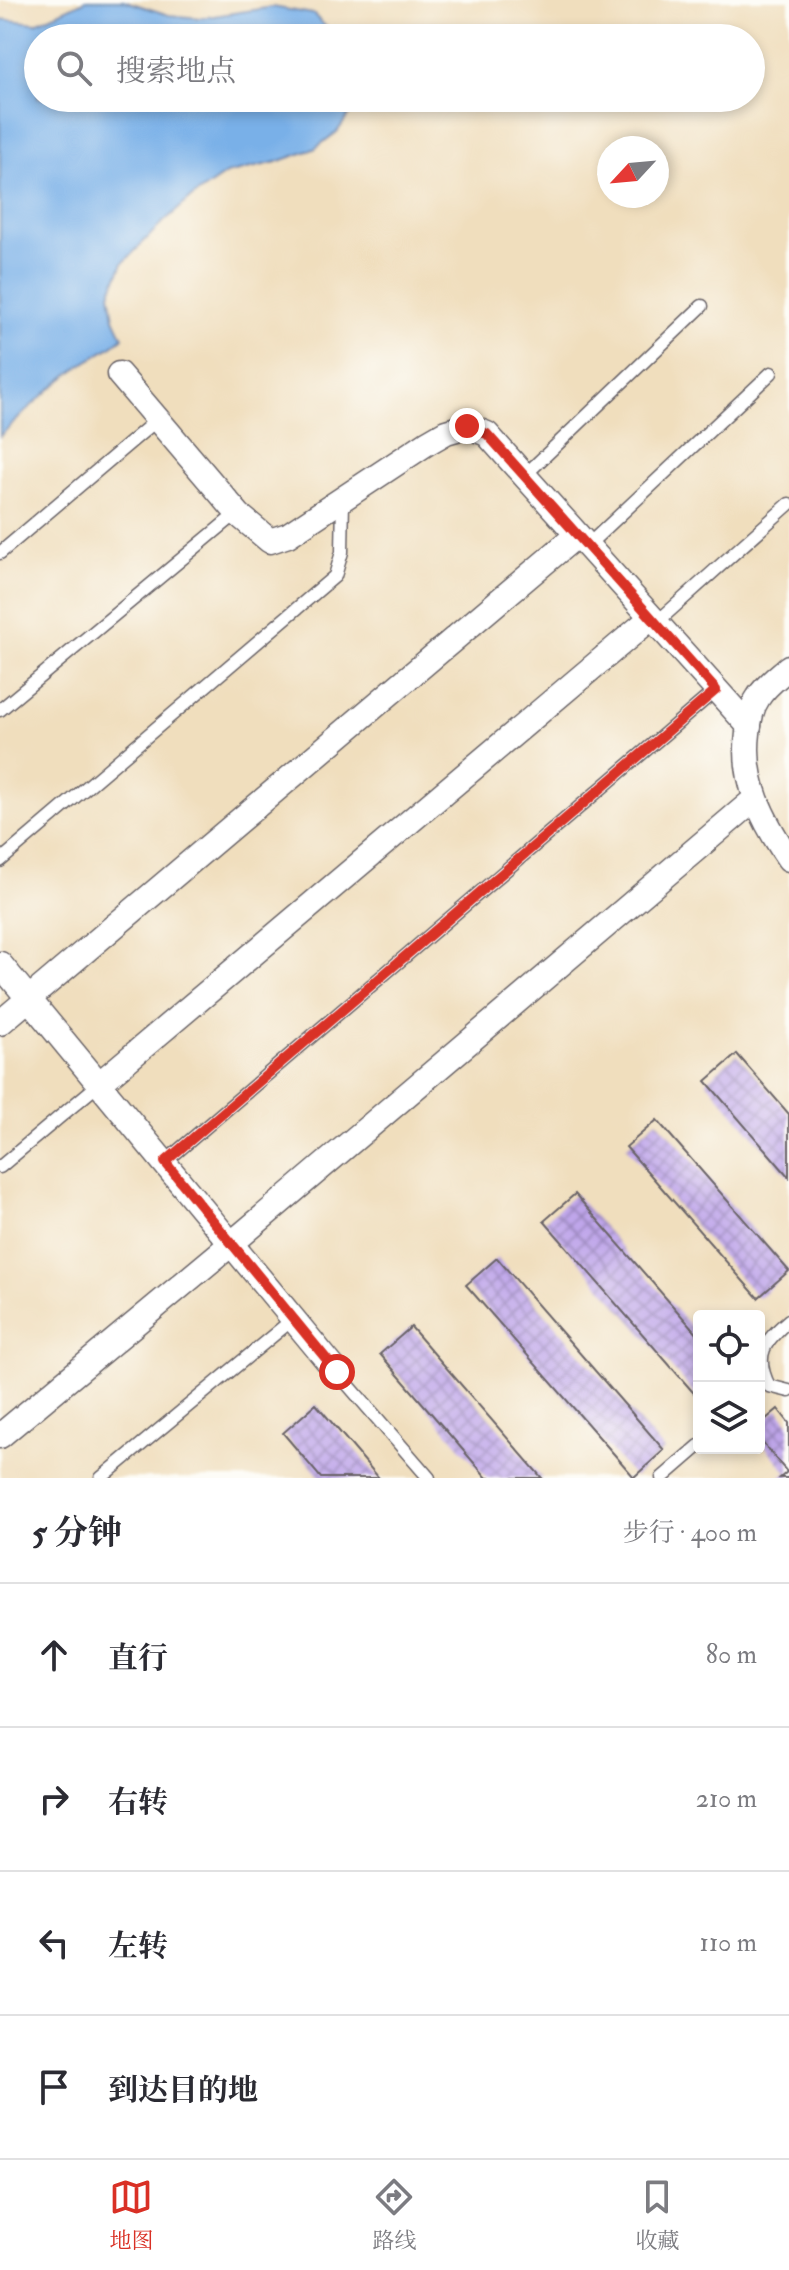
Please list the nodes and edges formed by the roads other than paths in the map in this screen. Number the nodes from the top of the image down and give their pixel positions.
1 (702, 306) dead end
2 (771, 373) dead end
3 (119, 374) dead end
4 (158, 419) junction
5 (524, 476) junction
6 (344, 498) junction
7 (789, 504) edge
8 (237, 513) junction
9 (582, 540) junction
10 (0, 553) edge
11 (654, 620) junction
12 (789, 667) edge
13 (716, 690) junction
14 (0, 710) edge
15 (749, 726) junction
16 (755, 799) junction
17 (789, 859) edge
18 (0, 861) edge
19 (0, 964) edge
20 (29, 999) junction
21 (0, 1023) edge
22 (99, 1084) junction
23 (165, 1162) junction
24 (0, 1167) edge
25 (231, 1244) junction
26 (293, 1319) junction
27 (789, 1320) edge
28 (337, 1372) joint
29 (763, 1382) edge
30 (765, 1390) edge
31 (789, 1391) edge
32 (0, 1436) edge
33 (693, 1451) edge
34 (101, 1478) edge
35 (429, 1478) edge
36 (662, 1478) edge

1 - 5 lane
2 - 9 lane
3 - 4 street
4 - 8 street
4 - 10 lane
5 - 6 street
5 - 9 street
6 - 8 street
6 - 18 lane
7 - 11 lane
8 - 14 lane
9 - 11 street
9 - 20 street
11 - 13 street
11 - 22 street
12 - 15 street
13 - 15 street
13 - 23 lane
15 - 16 street
16 - 17 street
16 - 25 street
19 - 20 street
20 - 21 street
20 - 22 street
22 - 23 street
22 - 24 lane
23 - 25 street
25 - 26 street
25 - 32 street
26 - 28 street
26 - 34 lane
27 - 29 lane
28 - 35 lane
30 - 31 lane
33 - 36 lane

